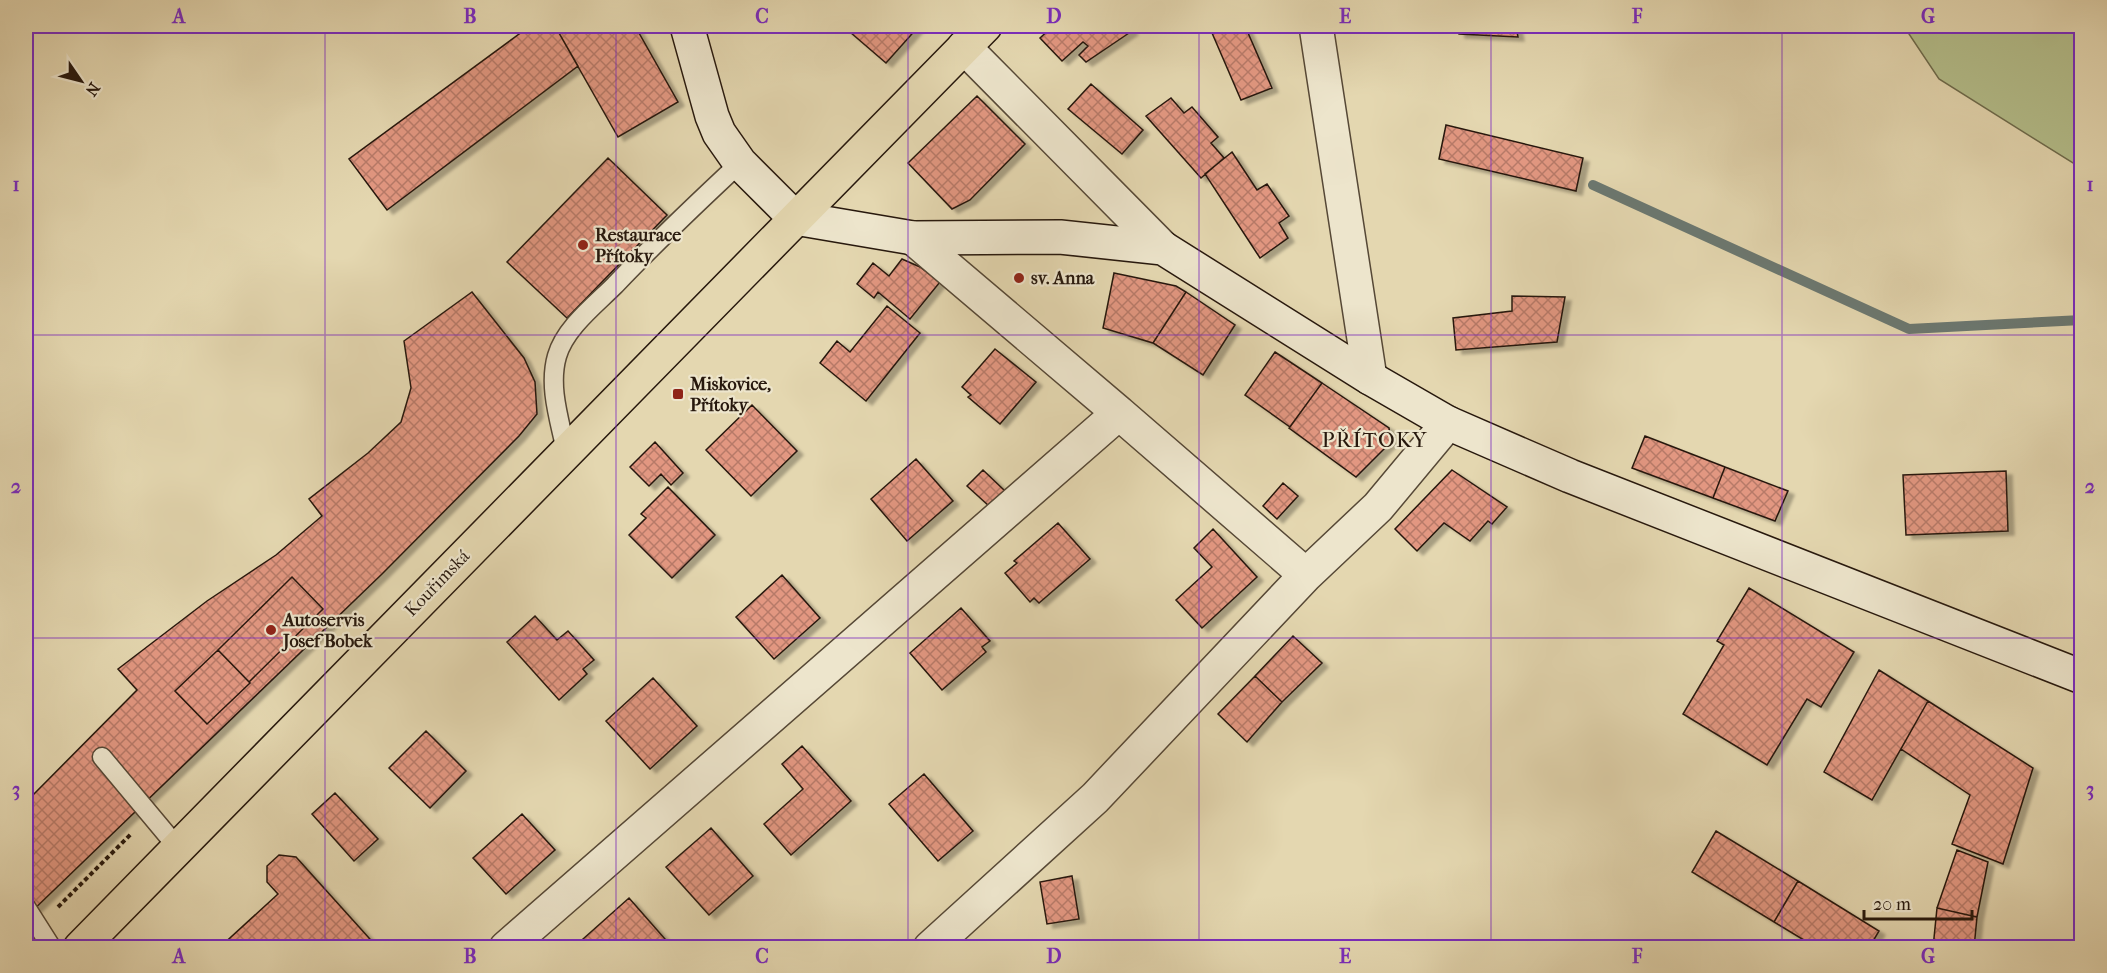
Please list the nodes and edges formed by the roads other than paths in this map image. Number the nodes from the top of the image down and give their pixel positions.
1 (687, 26) edge
2 (1316, 26) edge
3 (974, 36) edge
4 (740, 163) junction
5 (795, 218) junction
6 (913, 238) junction
7 (1163, 248) junction
8 (1370, 378) junction
9 (1119, 412) junction
10 (1448, 423) junction
11 (566, 451) junction
12 (1306, 575) junction
13 (2082, 677) edge
14 (102, 757) dead end
15 (178, 848) junction
16 (26, 908) edge
17 (52, 948) edge
18 (80, 948) edge
19 (506, 948) edge
20 (930, 948) edge

1 - 4 street
2 - 8 street
3 - 5 main road, Kouřimská
3 - 7 street
4 - 5 street
4 - 11 lane
5 - 6 street
5 - 11 main road, Kouřimská
6 - 7 street
6 - 9 street
7 - 8 street
8 - 10 street
9 - 12 street
9 - 19 street
10 - 12 street
10 - 13 street
11 - 15 main road, Kouřimská
12 - 20 street
14 - 15 lane
15 - 18 main road, Kouřimská
16 - 17 lane

